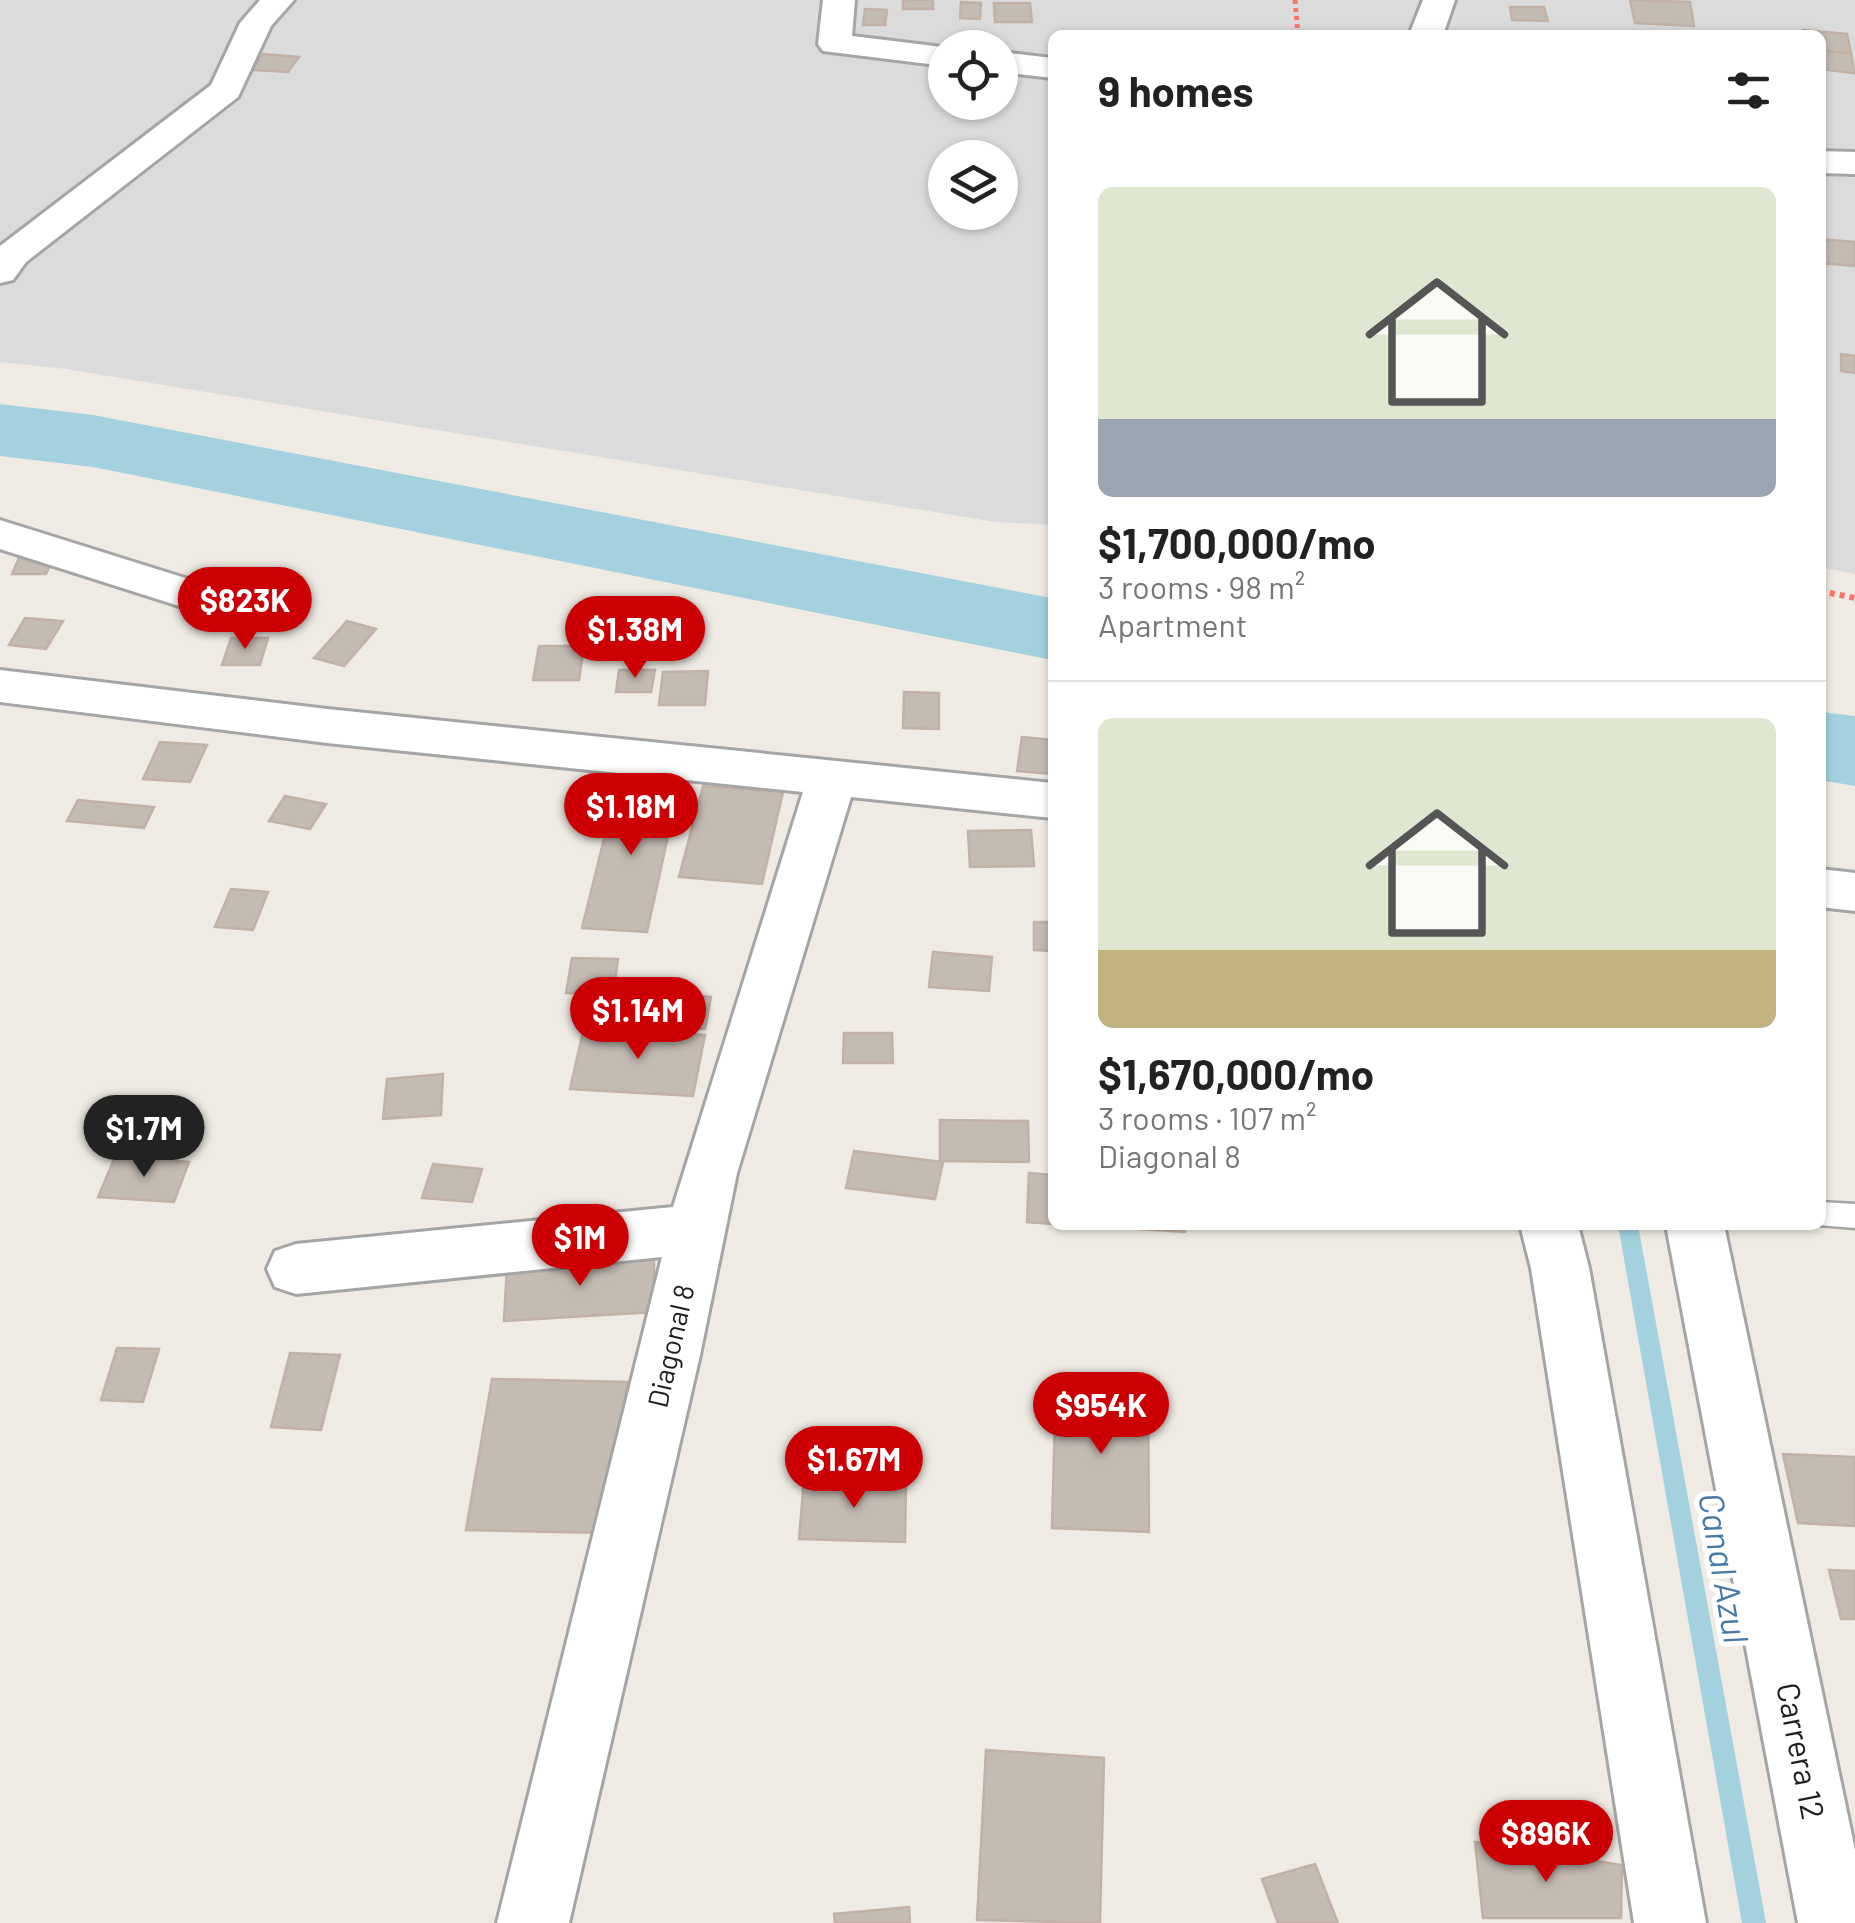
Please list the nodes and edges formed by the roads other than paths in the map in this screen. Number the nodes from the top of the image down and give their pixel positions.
1 (278, 0) edge
2 (839, 0) edge
3 (1439, 0) edge
4 (1428, 30) edge
5 (928, 54) edge
6 (1018, 64) edge
7 (1048, 68) edge
8 (0, 272) edge
9 (0, 534) edge
10 (201, 598) dead end
11 (0, 686) edge
12 (833, 775) junction
13 (1048, 800) edge
14 (1826, 889) edge
15 (1855, 892) edge
16 (1826, 1214) edge
17 (1855, 1216) edge
18 (697, 1230) junction
19 (1551, 1230) edge
20 (1696, 1230) edge
21 (296, 1269) dead end
22 (533, 1923) edge
23 (1670, 1923) edge
24 (1834, 1923) edge

1 - 8 street
2 - 5 street
3 - 4 street
6 - 7 street
9 - 10 street
11 - 12 street
12 - 13 street
12 - 18 street, Diagonal 8
14 - 15 street
16 - 17 lane
18 - 21 street
18 - 22 street, Diagonal 8
19 - 23 street
20 - 24 street, Carrera 12

